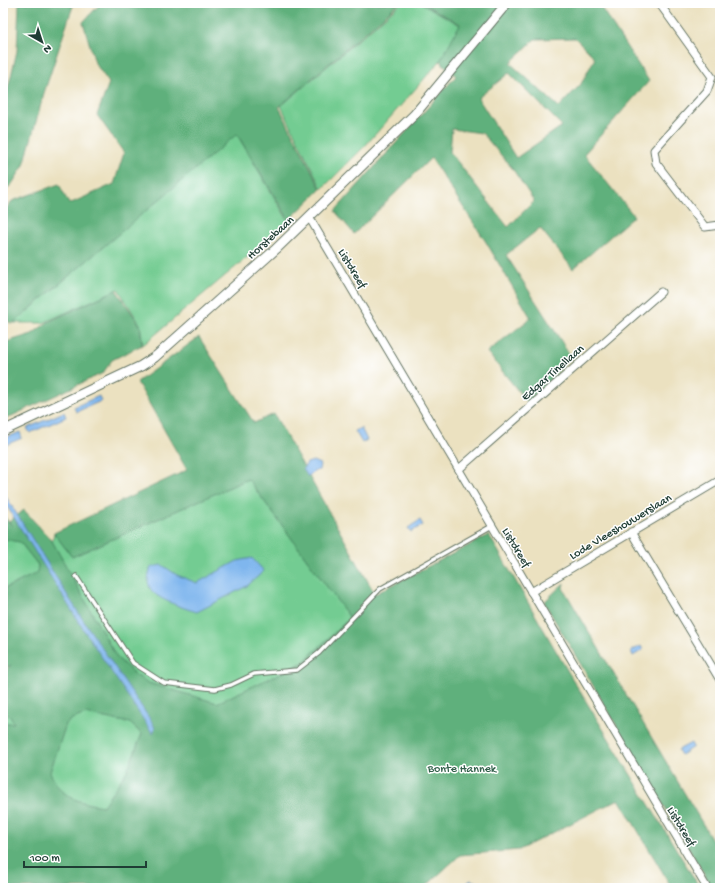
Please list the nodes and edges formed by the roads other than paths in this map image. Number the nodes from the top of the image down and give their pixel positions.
1 (507, 3) edge
2 (659, 3) edge
3 (309, 217) junction
4 (720, 225) edge
5 (661, 292) dead end
6 (3, 431) edge
7 (458, 469) junction
8 (720, 480) edge
9 (492, 526) junction
10 (631, 532) junction
11 (76, 576) dead end
12 (532, 592) junction
13 (720, 680) edge
14 (707, 888) edge

1 - 3 street, Horstebaan
2 - 4 street
3 - 6 street, Horstebaan
3 - 7 street, Listdreef
5 - 7 street, Edgar Tinellaan
7 - 9 street, Listdreef
8 - 10 street, Lode Vleeshouwerslaan
9 - 11 lane
9 - 12 street, Listdreef
10 - 12 street, Lode Vleeshouwerslaan
10 - 13 street
12 - 14 street, Listdreef

